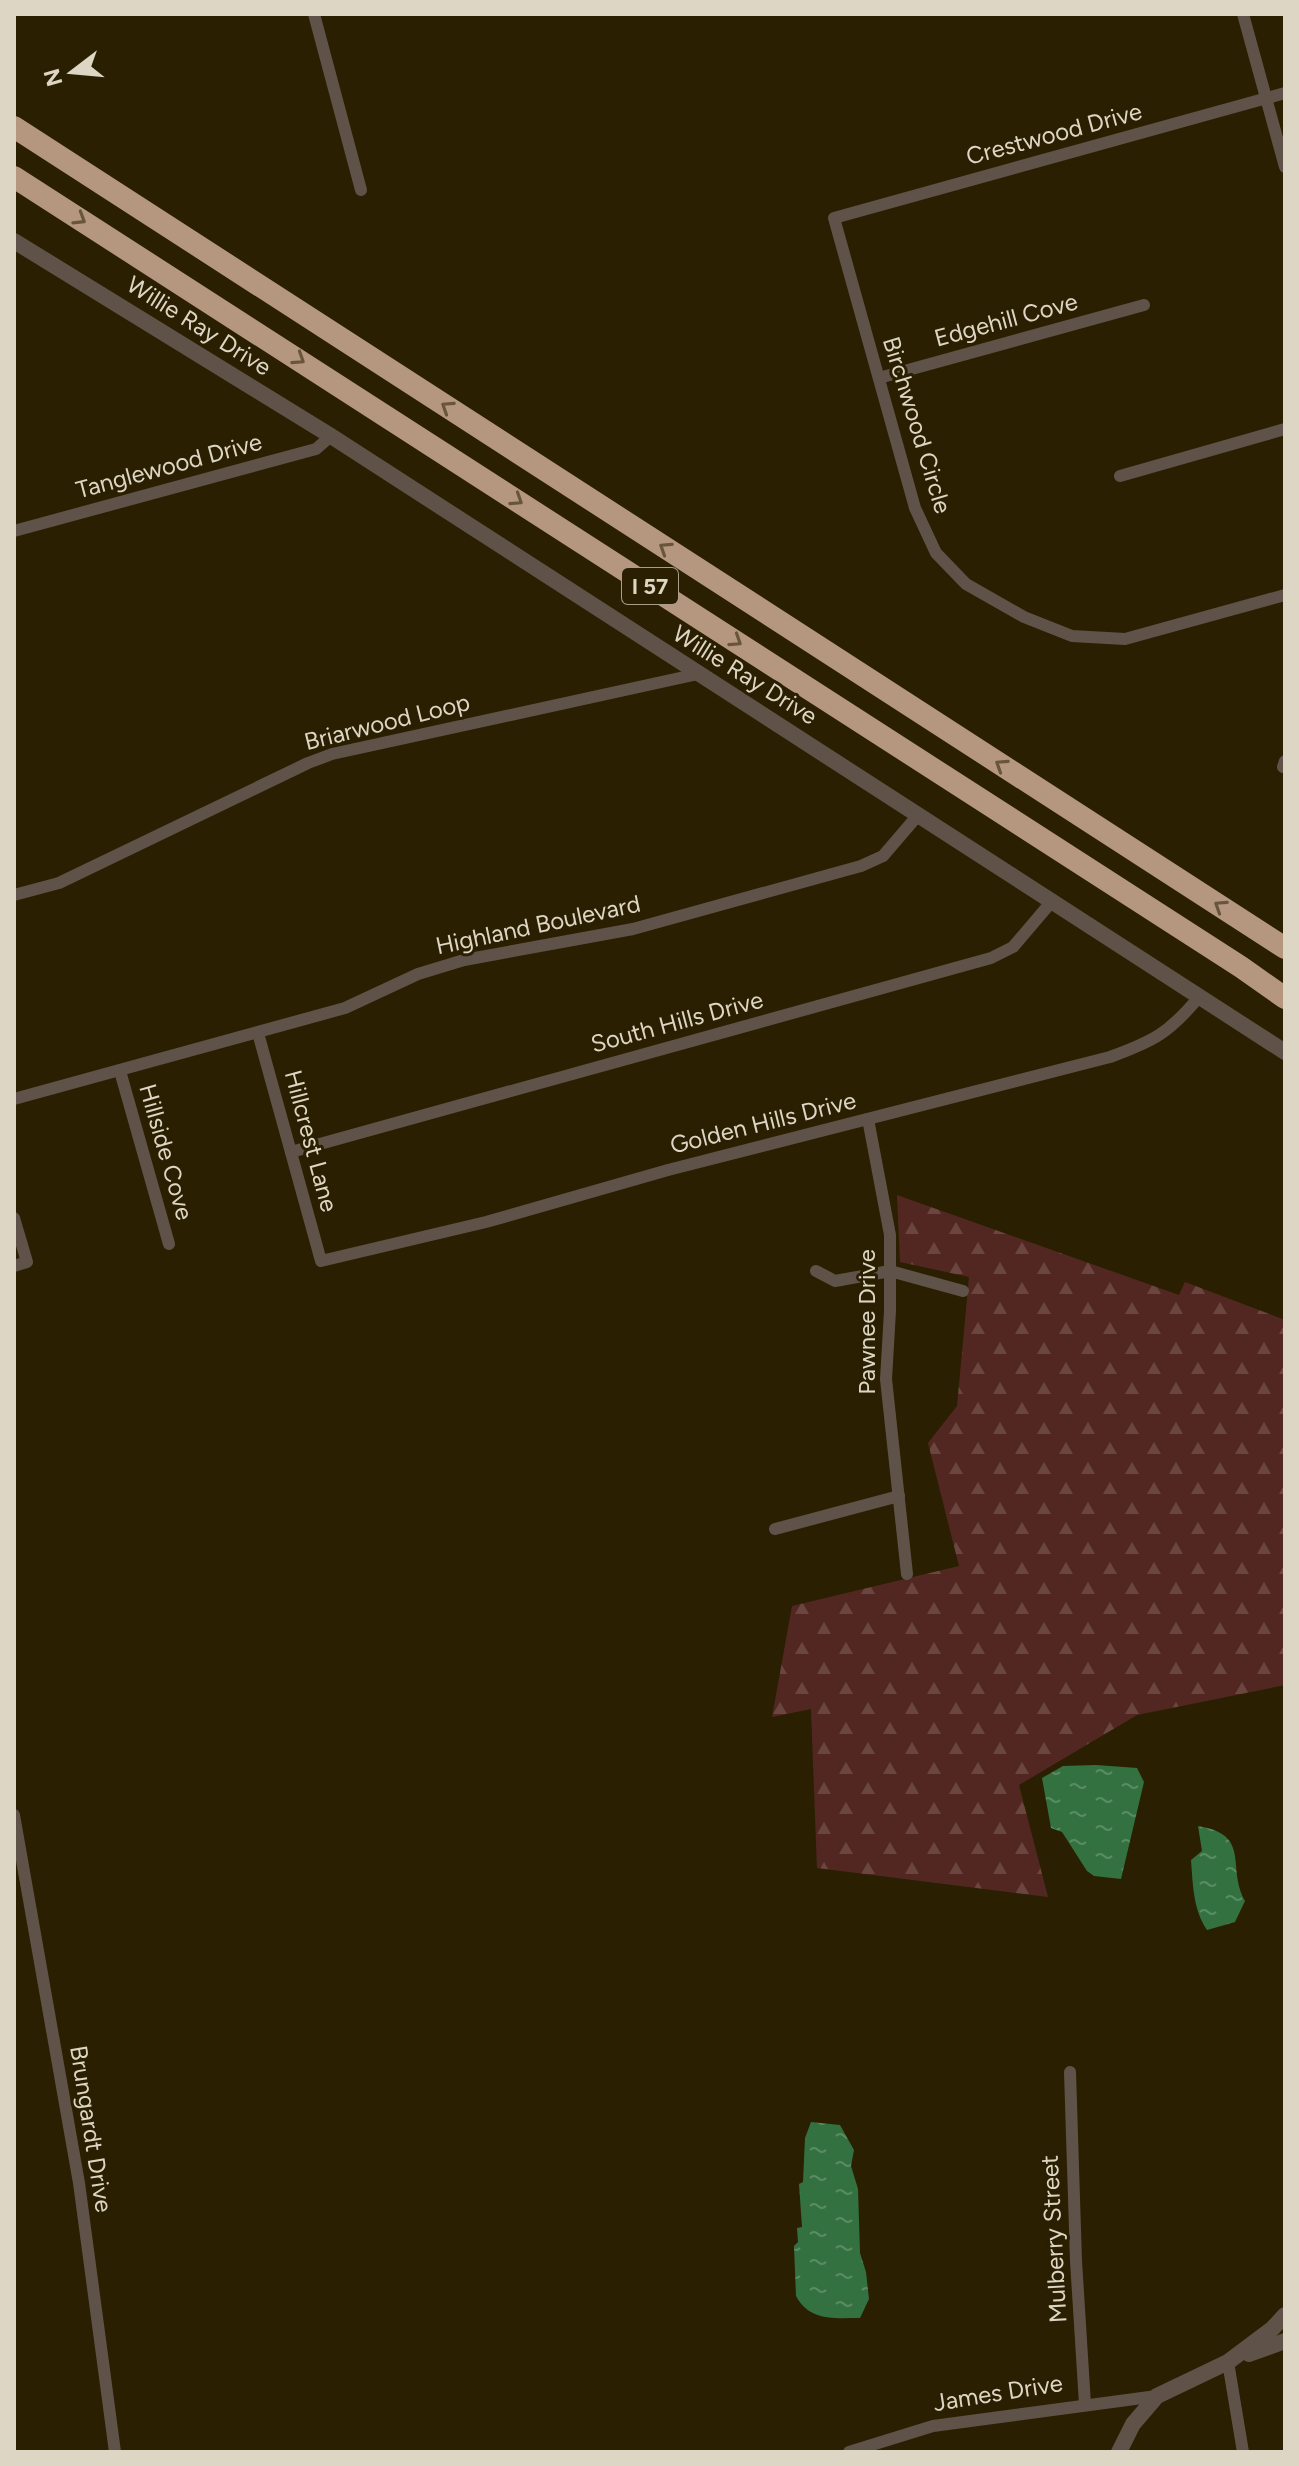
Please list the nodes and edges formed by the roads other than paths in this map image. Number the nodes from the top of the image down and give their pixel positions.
1 (314, 14) edge
2 (1243, 14) edge
3 (1285, 93) edge
4 (1266, 99) junction
5 (14, 127) edge
6 (1285, 167) edge
7 (14, 177) edge
8 (361, 190) dead end
9 (834, 218) joint
10 (14, 241) edge
11 (1144, 305) dead end
12 (879, 378) junction
13 (1285, 429) edge
14 (331, 436) junction
15 (1120, 476) dead end
16 (14, 531) edge
17 (1285, 595) edge
18 (698, 674) junction
19 (919, 814) junction
20 (14, 895) edge
21 (1053, 900) junction
22 (1285, 948) edge
23 (1199, 997) junction
24 (1285, 998) edge
25 (258, 1033) junction
26 (1285, 1052) edge
27 (120, 1071) junction
28 (14, 1099) edge
29 (868, 1119) junction
30 (291, 1152) junction
31 (14, 1218) edge
32 (169, 1244) dead end
33 (321, 1261) joint
34 (20, 1264) edge
35 (816, 1271) dead end
36 (890, 1271) junction
37 (963, 1291) dead end
38 (899, 1496) junction
39 (775, 1529) dead end
40 (907, 1574) dead end
41 (14, 1815) edge
42 (1070, 2072) dead end
43 (1285, 2315) edge
44 (1285, 2341) edge
45 (1228, 2362) junction
46 (1157, 2396) junction
47 (1085, 2404) junction
48 (115, 2452) edge
49 (849, 2452) edge
50 (1119, 2452) edge
51 (1243, 2452) edge

1 - 8 street
2 - 4 street
3 - 4 street, Crestwood Drive
4 - 6 street
4 - 9 street, Crestwood Drive
22 -> 5 highway, I 57
7 -> 24 highway, I 57
9 - 12 street, Birchwood Circle
10 - 14 street, Willie Ray Drive
11 - 12 street, Edgehill Cove
12 - 17 street, Birchwood Circle
13 - 15 street
14 - 16 street, Tanglewood Drive
14 - 18 street, Willie Ray Drive
18 - 19 street, Willie Ray Drive
18 - 20 street, Briarwood Loop
19 - 21 street, Willie Ray Drive
19 - 25 street, Highland Boulevard
21 - 23 street, Willie Ray Drive
21 - 30 street, South Hills Drive
23 - 26 street, Willie Ray Drive
23 - 29 street, Golden Hills Drive
25 - 27 street, Highland Boulevard
25 - 30 street, Hillcrest Lane
27 - 28 street, Highland Boulevard
27 - 32 street, Hillside Cove
29 - 33 street, Golden Hills Drive
29 - 36 street, Pawnee Drive
30 - 33 street, Hillcrest Lane
31 - 34 street
35 - 36 street
36 - 37 street
36 - 38 street, Pawnee Drive
38 - 39 street
38 - 40 street, Pawnee Drive
41 - 48 street, Brungardt Drive
42 - 47 street, Mulberry Street
43 - 45 street
44 - 45 street
45 - 46 street
45 - 51 street
46 - 47 street, James Drive
46 - 50 street
47 - 49 street, James Drive

